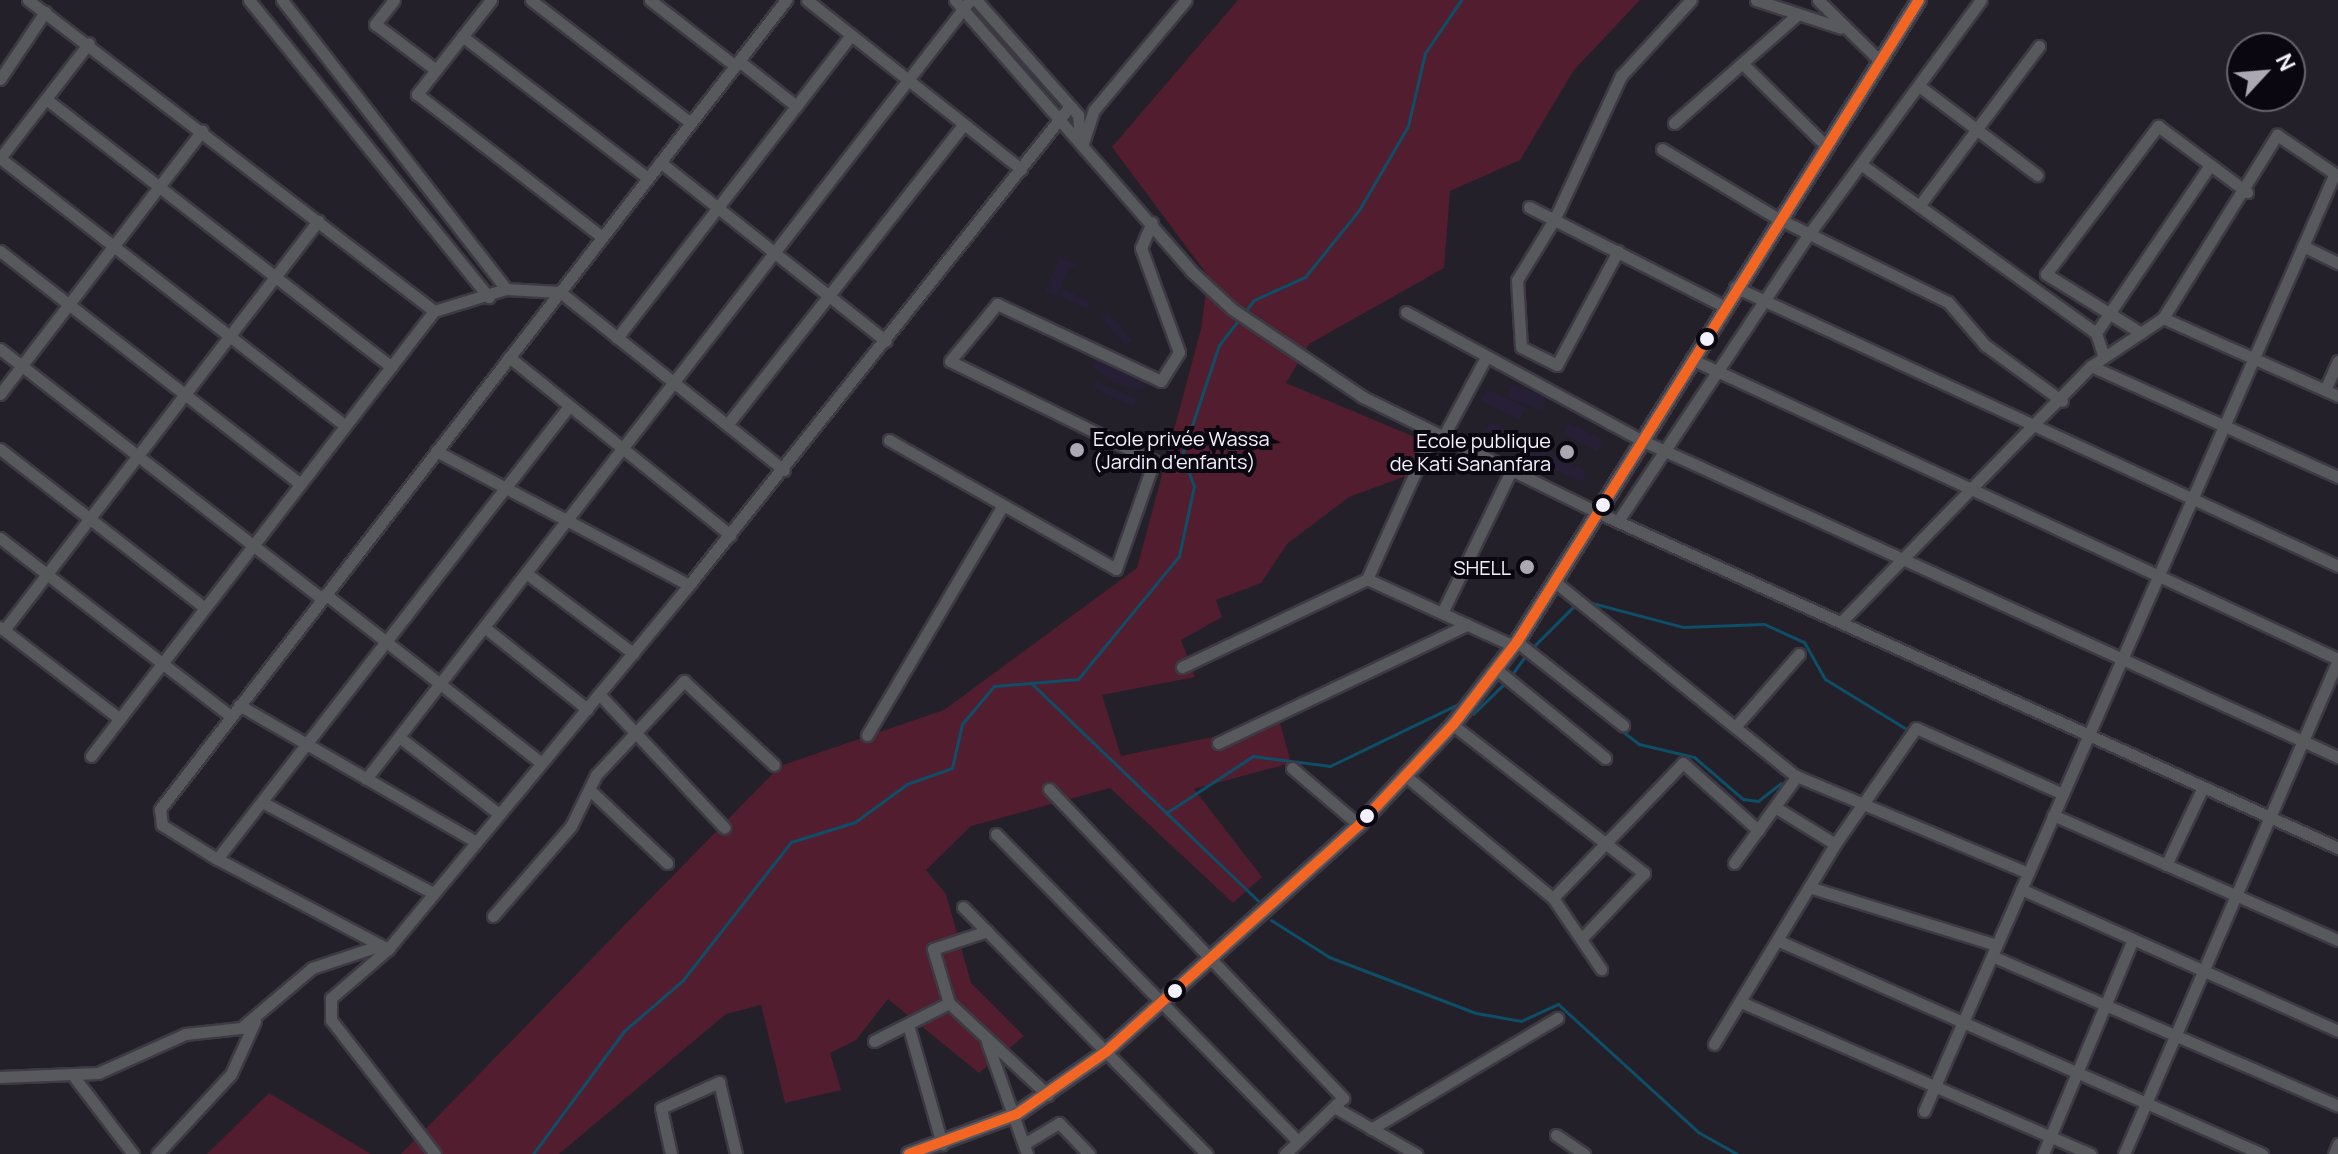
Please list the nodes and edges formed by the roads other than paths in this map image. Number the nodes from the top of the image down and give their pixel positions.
1 (28, 0) edge
2 (249, 0) edge
3 (282, 0) edge
4 (394, 0) edge
5 (491, 0) edge
6 (531, 0) edge
7 (650, 0) edge
8 (786, 0) edge
9 (807, 0) edge
10 (976, 0) edge
11 (1186, 0) edge
12 (1691, 0) edge
13 (1756, 0) edge
14 (1818, 0) edge
15 (1919, 0) edge
16 (1981, 0) edge
17 (962, 3) edge
18 (45, 12) junction
19 (1798, 14) junction
20 (1841, 28) junction
21 (851, 35) junction
22 (462, 36) junction
23 (89, 43) junction
24 (2039, 46) dead end
25 (1878, 59) junction
26 (1742, 63) junction
27 (737, 64) junction
28 (436, 70) junction
29 (0, 79) edge
30 (908, 80) junction
31 (1919, 86) junction
32 (46, 99) junction
33 (796, 106) junction
34 (1070, 106) junction
35 (1059, 120) junction
36 (691, 123) junction
37 (1674, 123) dead end
38 (964, 124) junction
39 (1977, 130) junction
40 (202, 131) junction
41 (1082, 141) junction
42 (1823, 143) junction
43 (1662, 149) dead end
44 (0, 158) edge
45 (660, 162) junction
46 (1862, 165) junction
47 (2210, 165) junction
48 (1021, 169) junction
49 (2037, 175) dead end
50 (2336, 176) edge
51 (648, 178) junction
52 (159, 187) junction
53 (2247, 192) junction
54 (1919, 206) junction
55 (1529, 207) dead end
56 (718, 208) junction
57 (1555, 218) junction
58 (1777, 218) junction
59 (318, 221) junction
60 (1152, 222) junction
61 (1809, 234) junction
62 (602, 237) junction
63 (114, 246) junction
64 (2303, 246) junction
65 (0, 251) edge
66 (1618, 251) junction
67 (774, 253) junction
68 (2338, 263) edge
69 (275, 277) junction
70 (1735, 287) junction
71 (506, 289) junction
72 (560, 292) junction
73 (828, 296) junction
74 (489, 297) junction
75 (1765, 301) junction
76 (69, 304) junction
77 (1723, 306) junction
78 (434, 311) junction
79 (1406, 312) dead end
80 (2105, 315) junction
81 (2163, 318) junction
82 (2096, 333) junction
83 (2141, 333) junction
84 (229, 336) junction
85 (617, 338) junction
86 (886, 341) junction
87 (0, 349) edge
88 (509, 357) junction
89 (2104, 357) junction
90 (1691, 359) junction
91 (2253, 359) junction
92 (1484, 361) junction
93 (2338, 361) edge
94 (22, 366) junction
95 (2091, 366) junction
96 (391, 367) junction
97 (1718, 371) junction
98 (673, 383) junction
99 (2325, 390) junction
100 (0, 394) edge
101 (185, 394) junction
102 (2338, 396) edge
103 (2062, 401) junction
104 (569, 406) junction
105 (727, 425) junction
106 (2224, 425) junction
107 (345, 426) junction
108 (2037, 427) junction
109 (1438, 435) junction
110 (889, 440) dead end
111 (1641, 440) junction
112 (623, 448) junction
113 (0, 449) edge
114 (436, 451) junction
115 (1665, 451) junction
116 (137, 456) junction
117 (784, 470) junction
118 (1511, 471) junction
119 (2338, 477) edge
120 (300, 484) junction
121 (506, 488) junction
122 (1975, 491) junction
123 (2192, 499) junction
124 (1003, 505) junction
125 (1597, 512) junction
126 (89, 518) junction
127 (567, 520) junction
128 (1618, 521) junction
129 (730, 535) junction
130 (0, 538) edge
131 (253, 546) junction
132 (1905, 561) junction
133 (2338, 566) edge
134 (526, 573) junction
135 (47, 574) junction
136 (2158, 576) junction
137 (1367, 579) junction
138 (1555, 582) junction
139 (689, 585) junction
140 (323, 596) junction
141 (205, 608) junction
142 (1442, 613) junction
143 (1844, 619) junction
144 (1467, 625) junction
145 (484, 627) junction
146 (2, 628) edge
147 (386, 642) junction
148 (1515, 644) junction
149 (633, 653) junction
150 (1799, 654) dead end
151 (2122, 659) junction
152 (2338, 660) edge
153 (162, 664) junction
154 (1182, 667) dead end
155 (1496, 669) junction
156 (439, 685) junction
157 (599, 694) junction
158 (239, 705) junction
159 (587, 709) junction
160 (230, 716) junction
161 (120, 719) junction
162 (1453, 725) junction
163 (1623, 725) dead end
164 (1735, 727) junction
165 (2089, 731) junction
166 (635, 733) junction
167 (867, 735) dead end
168 (399, 737) junction
169 (2302, 741) junction
170 (1218, 743) dead end
171 (306, 745) junction
172 (91, 756) dead end
173 (2338, 757) edge
174 (1605, 758) dead end
175 (541, 763) junction
176 (774, 765) dead end
177 (1292, 768) dead end
178 (1797, 776) junction
179 (1407, 777) junction
180 (366, 779) junction
181 (2203, 787) junction
182 (1049, 789) dead end
183 (593, 793) junction
184 (2063, 794) junction
185 (262, 802) junction
186 (1864, 804) junction
187 (1775, 807) junction
188 (499, 814) junction
189 (2053, 815) junction
190 (2268, 817) junction
191 (1359, 825) junction
192 (724, 827) dead end
193 (1758, 830) junction
194 (996, 834) dead end
195 (476, 842) junction
196 (1835, 844) junction
197 (1605, 845) junction
198 (2338, 848) edge
199 (217, 859) junction
200 (667, 863) dead end
201 (1734, 863) dead end
202 (2166, 865) junction
203 (2028, 873) junction
204 (1809, 887) junction
205 (2021, 889) junction
206 (433, 893) junction
207 (2234, 895) junction
208 (1553, 898) junction
209 (963, 907) dead end
210 (493, 916) dead end
211 (987, 931) junction
212 (1584, 936) junction
213 (2133, 939) junction
214 (2338, 940) edge
215 (1779, 941) junction
216 (381, 948) junction
217 (1994, 950) junction
218 (1210, 959) junction
219 (1601, 969) dead end
220 (2202, 969) junction
221 (1161, 1002) junction
222 (1741, 1002) junction
223 (949, 1003) junction
224 (2106, 1005) junction
225 (1557, 1018) dead end
226 (255, 1021) junction
227 (1963, 1022) junction
228 (909, 1028) junction
229 (2338, 1031) edge
230 (2174, 1035) junction
231 (985, 1037) junction
232 (874, 1041) dead end
233 (1714, 1044) dead end
234 (1106, 1052) junction
235 (2077, 1072) junction
236 (0, 1077) edge
237 (75, 1078) junction
238 (1934, 1086) junction
239 (1048, 1095) junction
240 (2146, 1103) junction
241 (2338, 1106) edge
242 (1334, 1107) junction
243 (1924, 1111) dead end
244 (1017, 1114) junction
245 (1371, 1129) junction
246 (1556, 1135) dead end
247 (2050, 1137) junction
248 (1298, 1141) junction
249 (942, 1144) junction
250 (2338, 1144) edge
251 (1025, 1149) edge
252 (133, 1154) edge
253 (157, 1154) edge
254 (435, 1154) edge
255 (671, 1154) edge
256 (736, 1154) edge
257 (909, 1154) edge
258 (1089, 1154) edge
259 (1207, 1154) edge
260 (1285, 1154) edge
261 (1416, 1154) edge
262 (1584, 1154) edge
263 (2043, 1154) edge
264 (2090, 1154) edge
265 (2124, 1154) edge
266 (2262, 1154) edge
267 (2334, 1154) edge

1 - 18 street
2 - 74 street
3 - 71 street
4 - 28 street
5 - 22 street
6 - 36 street
7 - 27 street
8 - 27 street
9 - 21 street
10 - 34 street
11 - 41 street
12 - 57 street
13 - 19 street
14 - 20 street
15 - 25 main road
16 - 31 street
17 - 30 street
17 - 35 street
18 - 23 street
18 - 29 street
19 - 20 street
19 - 26 street
20 - 25 street
21 - 30 street
21 - 33 street
22 - 28 street
22 - 51 street
23 - 32 street
23 - 40 street
24 - 39 street
25 - 42 main road
26 - 37 street
26 - 42 street
27 - 33 street
27 - 36 street
28 - 62 street
30 - 38 street
30 - 67 street
31 - 39 street
31 - 46 street
32 - 44 street
32 - 52 street
33 - 56 street
34 - 35 street
34 - 41 street
35 - 41 street
35 - 48 street
36 - 45 street
38 - 48 street
38 - 73 street
39 - 49 street
39 - 54 street
40 - 52 street
40 - 59 street
41 - 60 street
42 - 58 main road
43 - 58 street
44 - 63 street
45 - 51 street
45 - 56 street
46 - 54 street
46 - 61 street
47 - 53 street
47 - 80 street
47 - 80 street
48 - 86 street
50 - 53 street
50 - 64 street
51 - 62 street
52 - 63 street
52 - 69 street
53 - 81 street
54 - 82 street
55 - 57 street
56 - 67 street
56 - 85 street
57 - 66 street
57 - 66 street
58 - 61 street
58 - 70 main road
59 - 69 street
59 - 78 street
60 - 109 street
60 - 124 street
61 - 75 street
61 - 103 street
62 - 72 street
63 - 76 street
63 - 84 street
64 - 68 street
64 - 91 street
65 - 76 street
66 - 77 street
67 - 73 street
67 - 98 street
69 - 84 street
69 - 96 street
70 - 75 street
70 - 77 main road
71 - 72 street
71 - 74 street
72 - 85 street
72 - 88 street
73 - 86 street
73 - 105 street
74 - 78 street
75 - 97 street
75 - 108 street
76 - 94 street
76 - 101 street
77 - 90 main road
78 - 96 street
79 - 92 street
80 - 82 street
80 - 83 street
81 - 83 street
81 - 91 street
82 - 89 street
83 - 89 street
84 - 101 street
84 - 107 street
85 - 98 street
86 - 117 street
87 - 94 street
88 - 104 street
88 - 114 street
89 - 95 street
90 - 97 street
90 - 111 main road
91 - 99 street
91 - 106 street
92 - 109 street
92 - 111 street
93 - 99 street
94 - 100 street
94 - 116 street
95 - 103 street
95 - 106 street
96 - 107 street
97 - 115 street
97 - 122 street
98 - 105 street
98 - 112 street
99 - 102 street
101 - 116 street
101 - 120 street
103 - 108 street
104 - 112 street
104 - 121 street
105 - 117 street
106 - 119 street
106 - 123 street
107 - 120 street
108 - 122 street
108 - 123 street
109 - 118 street
109 - 137 street
110 - 124 street
111 - 115 street
111 - 125 main road
112 - 127 street
112 - 129 street
113 - 126 street
114 - 121 street
114 - 140 street
115 - 128 street
115 - 132 street
116 - 126 street
116 - 131 street
117 - 129 street
118 - 125 street
118 - 142 street
120 - 131 street
121 - 127 street
121 - 147 street
122 - 132 street
122 - 136 street
123 - 133 street
123 - 136 street
124 - 167 street
125 - 128 street
125 - 138 main road
126 - 135 street
126 - 141 street
127 - 134 street
127 - 139 street
128 - 143 street
129 - 139 street
130 - 135 street
131 - 140 street
131 - 141 street
132 - 143 street
132 - 151 street
134 - 145 street
134 - 149 street
135 - 146 street
135 - 153 street
136 - 151 street
136 - 152 street
137 - 142 street
137 - 154 street
138 - 148 main road
138 - 164 street
139 - 149 street
140 - 147 street
140 - 158 street
141 - 153 street
142 - 144 street
143 - 165 street
144 - 148 street
144 - 170 street
145 - 156 street
145 - 159 street
146 - 161 street
147 - 156 street
147 - 171 street
148 - 155 main road
148 - 163 street
149 - 157 street
150 - 164 street
151 - 165 street
151 - 169 street
152 - 169 street
153 - 160 street
153 - 161 street
155 - 162 main road
155 - 174 street
156 - 168 street
156 - 175 street
157 - 159 street
157 - 166 street
158 - 160 street
158 - 171 street
159 - 175 street
160 - 199 street
161 - 172 street
162 - 179 main road
162 - 197 street
164 - 178 street
165 - 181 street
165 - 184 street
166 - 176 street
166 - 183 street
166 - 192 street
168 - 180 street
168 - 188 street
169 - 173 street
169 - 190 street
171 - 180 street
171 - 185 street
175 - 188 street
177 - 191 street
178 - 186 street
178 - 187 street
179 - 191 main road
179 - 208 street
180 - 195 street
181 - 190 street
181 - 202 street
182 - 218 street
183 - 200 street
183 - 210 street
184 - 186 street
184 - 189 street
185 - 199 street
185 - 206 street
186 - 196 street
186 - 203 street
187 - 193 street
187 - 196 street
188 - 195 street
189 - 202 street
189 - 203 street
190 - 198 street
190 - 207 street
191 - 218 main road
193 - 197 street
193 - 201 street
194 - 221 street
195 - 206 street
196 - 204 street
197 - 208 street
197 - 212 street
199 - 216 street
202 - 207 street
203 - 205 street
204 - 215 street
204 - 217 street
205 - 213 street
205 - 217 street
206 - 216 street
207 - 214 street
207 - 220 street
208 - 212 street
209 - 211 street
211 - 223 street
211 - 234 street
212 - 219 street
213 - 220 street
213 - 224 street
215 - 222 street
215 - 227 street
216 - 226 street
216 - 254 street
217 - 224 street
217 - 227 street
218 - 221 main road
218 - 242 street
220 - 229 street
220 - 230 street
221 - 234 main road
221 - 248 street
222 - 233 street
222 - 238 street
223 - 228 street
223 - 231 street
224 - 230 street
224 - 235 street
225 - 245 street
226 - 237 street
226 - 253 street
227 - 235 street
227 - 238 street
228 - 232 street
228 - 249 street
230 - 240 street
230 - 241 street
231 - 239 street
231 - 244 street
234 - 239 main road
234 - 259 street
235 - 240 street
235 - 247 street
236 - 237 street
237 - 252 street
238 - 243 street
238 - 247 street
239 - 244 main road
240 - 265 street
240 - 266 street
242 - 245 street
242 - 248 street
244 - 249 main road
244 - 251 street
245 - 261 street
246 - 262 street
247 - 263 street
247 - 264 street
248 - 260 street
249 - 257 main road
250 - 267 street
251 - 258 street
255 - 256 street

